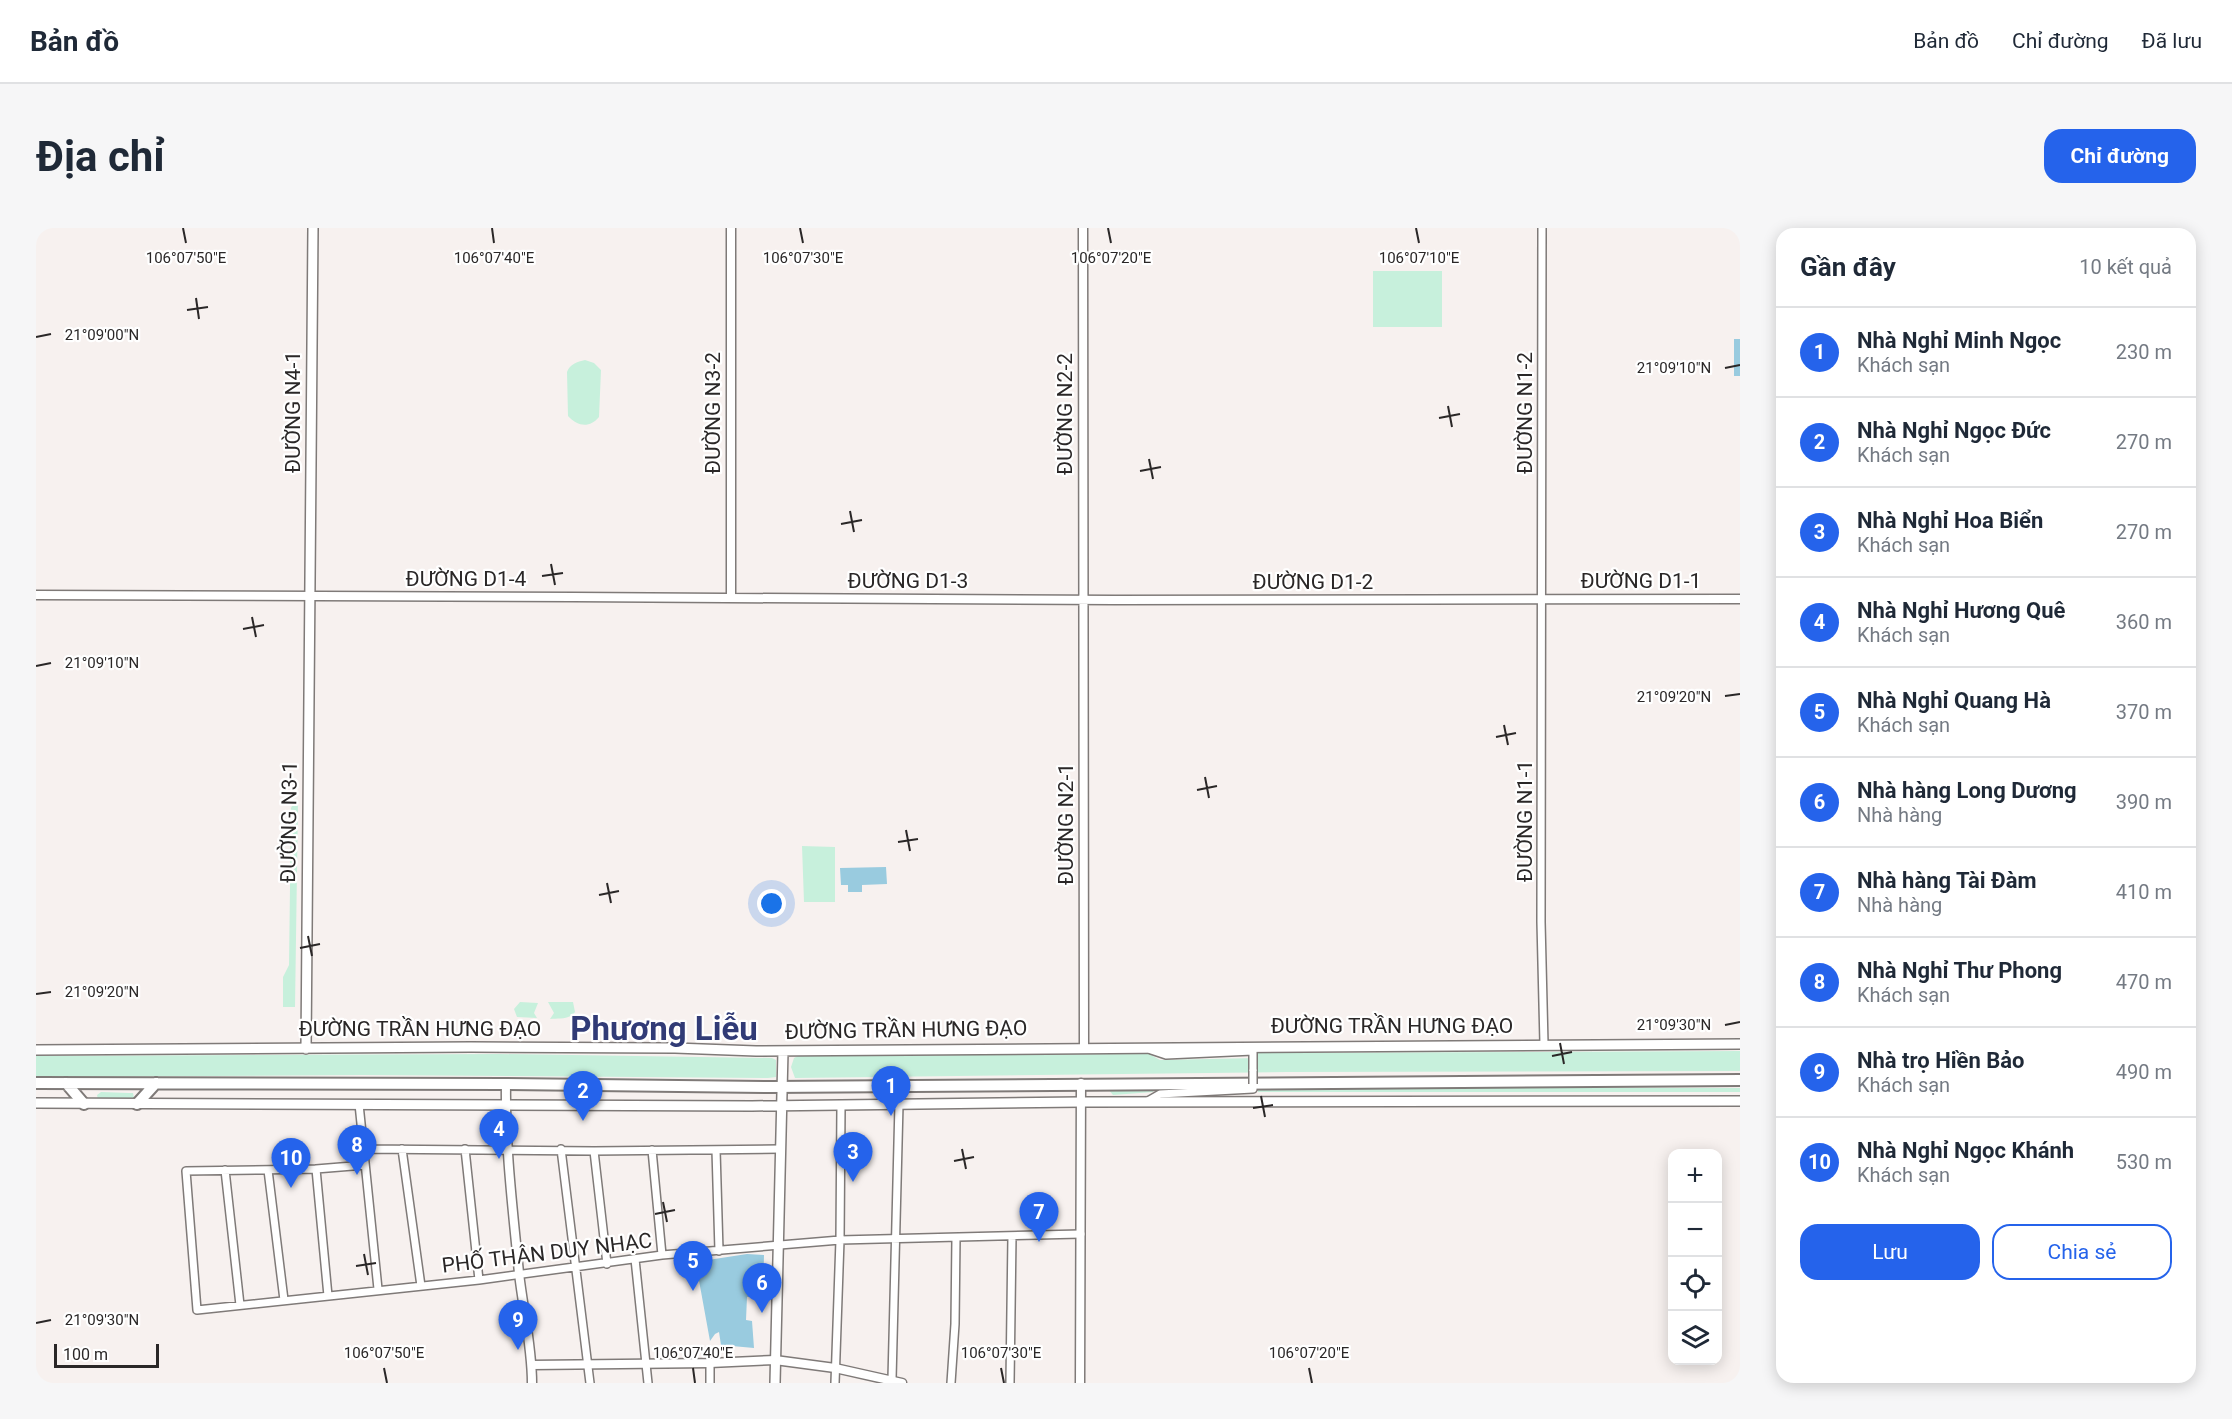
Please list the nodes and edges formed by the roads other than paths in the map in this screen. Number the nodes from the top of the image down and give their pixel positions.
1 (312, 228) edge
2 (731, 228) edge
3 (1083, 228) edge
4 (1542, 228) edge
5 (36, 595) edge
6 (309, 596) junction
7 (731, 598) junction
8 (1541, 598) junction
9 (1740, 599) edge
10 (1085, 600) junction
11 (1544, 1044) junction
12 (1740, 1044) edge
13 (1084, 1047) junction
14 (1145, 1048) junction
15 (306, 1049) junction
16 (36, 1050) edge
17 (783, 1051) junction
18 (1740, 1080) edge
19 (36, 1083) edge
20 (66, 1083) junction
21 (156, 1083) junction
22 (1081, 1083) junction
23 (506, 1084) junction
24 (782, 1086) junction
25 (1740, 1101) edge
26 (1081, 1102) junction
27 (36, 1103) edge
28 (1144, 1103) junction
29 (84, 1104) junction
30 (137, 1104) junction
31 (359, 1104) junction
32 (899, 1104) junction
33 (505, 1106) junction
34 (780, 1106) junction
35 (841, 1106) junction
36 (363, 1149) junction
37 (402, 1149) junction
38 (465, 1149) junction
39 (561, 1149) junction
40 (780, 1149) junction
41 (508, 1150) junction
42 (652, 1150) junction
43 (716, 1150) junction
44 (594, 1151) junction
45 (365, 1165) junction
46 (315, 1169) junction
47 (225, 1170) junction
48 (268, 1170) junction
49 (1081, 1234) junction
50 (1012, 1236) junction
51 (897, 1238) junction
52 (956, 1238) junction
53 (840, 1240) junction
54 (778, 1245) junction
55 (719, 1251) junction
56 (663, 1255) junction
57 (635, 1259) junction
58 (607, 1264) junction
59 (576, 1267) junction
60 (519, 1273) junction
61 (479, 1280) junction
62 (421, 1286) junction
63 (378, 1289) junction
64 (328, 1296) junction
65 (284, 1300) junction
66 (240, 1305) junction
67 (775, 1360) junction
68 (710, 1363) junction
69 (588, 1364) junction
70 (647, 1364) junction
71 (532, 1365) junction
72 (835, 1368) junction
73 (892, 1379) junction
74 (532, 1383) edge
75 (590, 1383) edge
76 (648, 1383) edge
77 (710, 1383) edge
78 (775, 1383) edge
79 (835, 1383) edge
80 (902, 1383) edge
81 (951, 1383) edge
82 (1010, 1383) edge
83 (1080, 1383) edge

1 - 6 main road, ĐƯỜNG N4-1
2 - 7 street, ĐƯỜNG N3-2
3 - 10 street, ĐƯỜNG N2-2
4 - 8 street, ĐƯỜNG N1-2
5 - 6 street, ĐƯỜNG D1-4
6 - 7 street, ĐƯỜNG D1-4
6 - 15 main road, ĐƯỜNG N3-1
7 - 10 street, ĐƯỜNG D1-3
8 - 9 street, ĐƯỜNG D1-1
8 - 10 street, ĐƯỜNG D1-2
8 - 11 street, ĐƯỜNG N1-1
10 - 13 street, ĐƯỜNG N2-1
11 - 12 main road, ĐƯỜNG TRẦN HƯNG ĐẠO
11 - 14 main road, ĐƯỜNG TRẦN HƯNG ĐẠO
13 - 14 main road, ĐƯỜNG TRẦN HƯNG ĐẠO
13 - 17 main road, ĐƯỜNG TRẦN HƯNG ĐẠO
14 - 28 street, bridge
15 - 16 main road, ĐƯỜNG TRẦN HƯNG ĐẠO
15 - 17 main road, ĐƯỜNG TRẦN HƯNG ĐẠO
17 - 24 main road
18 - 22 highway
19 - 20 highway
20 - 21 highway
20 - 29 highway
21 - 23 highway
21 - 30 highway
22 - 24 highway
22 - 26 street
23 - 24 highway
23 - 33 street
24 - 34 main road
25 - 28 main road
26 - 28 main road
26 - 32 main road
26 - 49 street
27 - 29 main road
29 - 30 main road
30 - 31 main road
31 - 33 main road
31 - 36 street
32 - 35 main road
32 - 51 street
33 - 34 main road
33 - 41 street
34 - 35 main road
34 - 40 main road
35 - 53 street
36 - 37 street
36 - 45 street
37 - 38 street
37 - 62 street
38 - 41 street
38 - 61 street
39 - 41 street
39 - 44 street
39 - 59 street
40 - 43 street
40 - 54 main road
41 - 60 street
42 - 43 street
42 - 44 street
42 - 56 street
43 - 55 street
44 - 58 street
45 - 46 street
45 - 63 street
46 - 48 street
46 - 64 street
47 - 48 street
47 - 66 street
47 - 66 street, PHỐ THÂN DUY NHẠC
48 - 65 street
49 - 50 street, PHỐ THÂN DUY NHẠC
49 - 83 street
50 - 52 street, PHỐ THÂN DUY NHẠC
50 - 82 street
51 - 52 street, PHỐ THÂN DUY NHẠC
51 - 53 street, PHỐ THÂN DUY NHẠC
51 - 73 street
52 - 81 street
53 - 54 street, PHỐ THÂN DUY NHẠC
53 - 72 street
54 - 55 street, PHỐ THÂN DUY NHẠC
54 - 67 main road
55 - 56 street, PHỐ THÂN DUY NHẠC
56 - 57 street, PHỐ THÂN DUY NHẠC
57 - 58 street, PHỐ THÂN DUY NHẠC
57 - 70 street
58 - 59 street, PHỐ THÂN DUY NHẠC
59 - 60 street, PHỐ THÂN DUY NHẠC
59 - 69 street
60 - 61 street, PHỐ THÂN DUY NHẠC
60 - 71 street
61 - 62 street, PHỐ THÂN DUY NHẠC
62 - 63 street, PHỐ THÂN DUY NHẠC
63 - 64 street, PHỐ THÂN DUY NHẠC
64 - 65 street, PHỐ THÂN DUY NHẠC
65 - 66 street, PHỐ THÂN DUY NHẠC
67 - 68 street
67 - 72 street
67 - 78 main road
68 - 70 street
68 - 77 street
69 - 70 street
69 - 71 street
69 - 75 street
70 - 76 street
71 - 74 street
72 - 73 street
72 - 79 street
73 - 80 street

